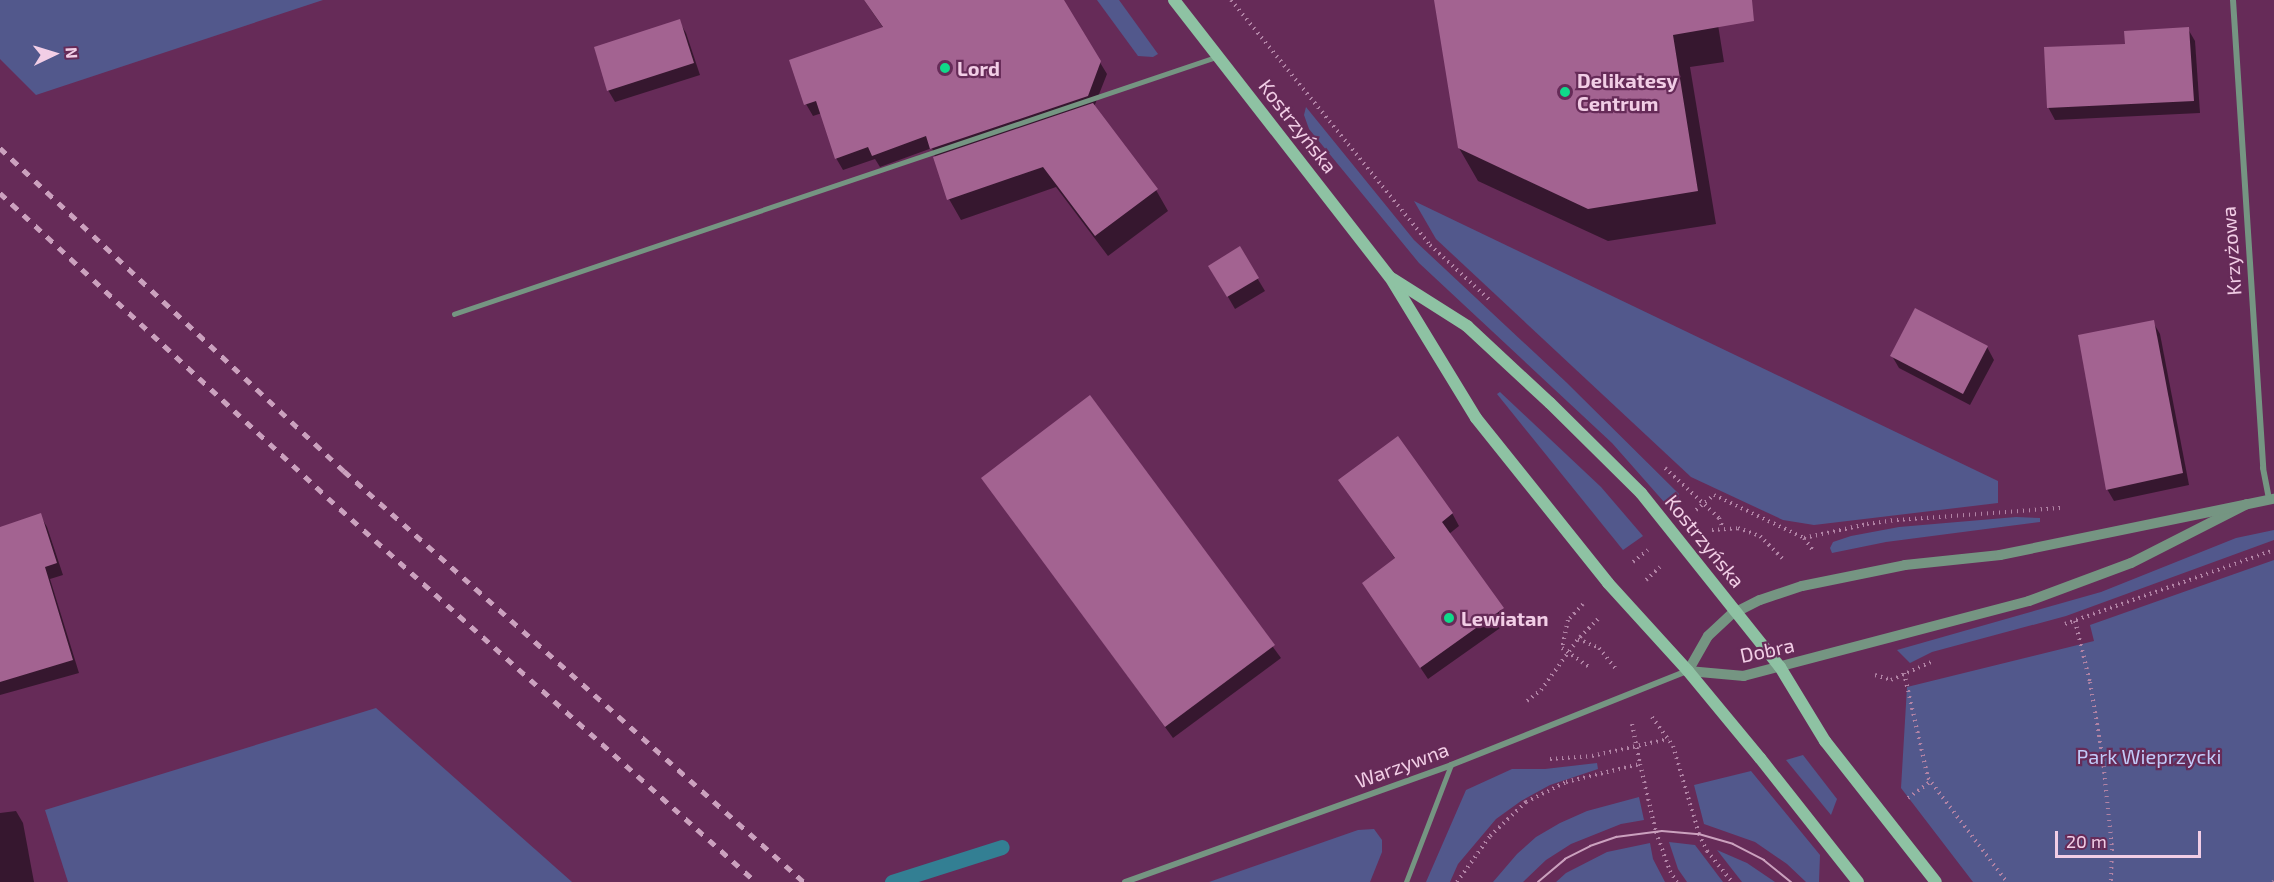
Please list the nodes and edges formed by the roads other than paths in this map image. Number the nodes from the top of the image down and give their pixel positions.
1 (1174, 0) edge
2 (2234, 0) edge
3 (1218, 56) junction
4 (1390, 277) junction
5 (454, 314) dead end
6 (2271, 499) edge
7 (2247, 504) junction
8 (1737, 612) junction
9 (1780, 667) junction
10 (1688, 671) junction
11 (1451, 765) junction
12 (1125, 882) edge
13 (1406, 882) edge
14 (1858, 882) edge
15 (1936, 882) edge

1 - 3 main road, Kostrzyńska
2 - 6 street, Krzyżowa
3 - 4 main road, Kostrzyńska
3 - 5 lane
4 - 8 main road, Kostrzyńska
4 - 10 main road, Kostrzyńska
6 - 7 street, Dobra
7 - 8 street, Dobra
7 - 9 street, Dobra
8 - 9 main road, Kostrzyńska
8 - 10 street, Dobra
9 - 10 street, Dobra
9 - 15 main road, Kostrzyńska
10 - 11 street, Warzywna
10 - 14 main road, Kostrzyńska
11 - 12 street, Warzywna
11 - 13 lane

